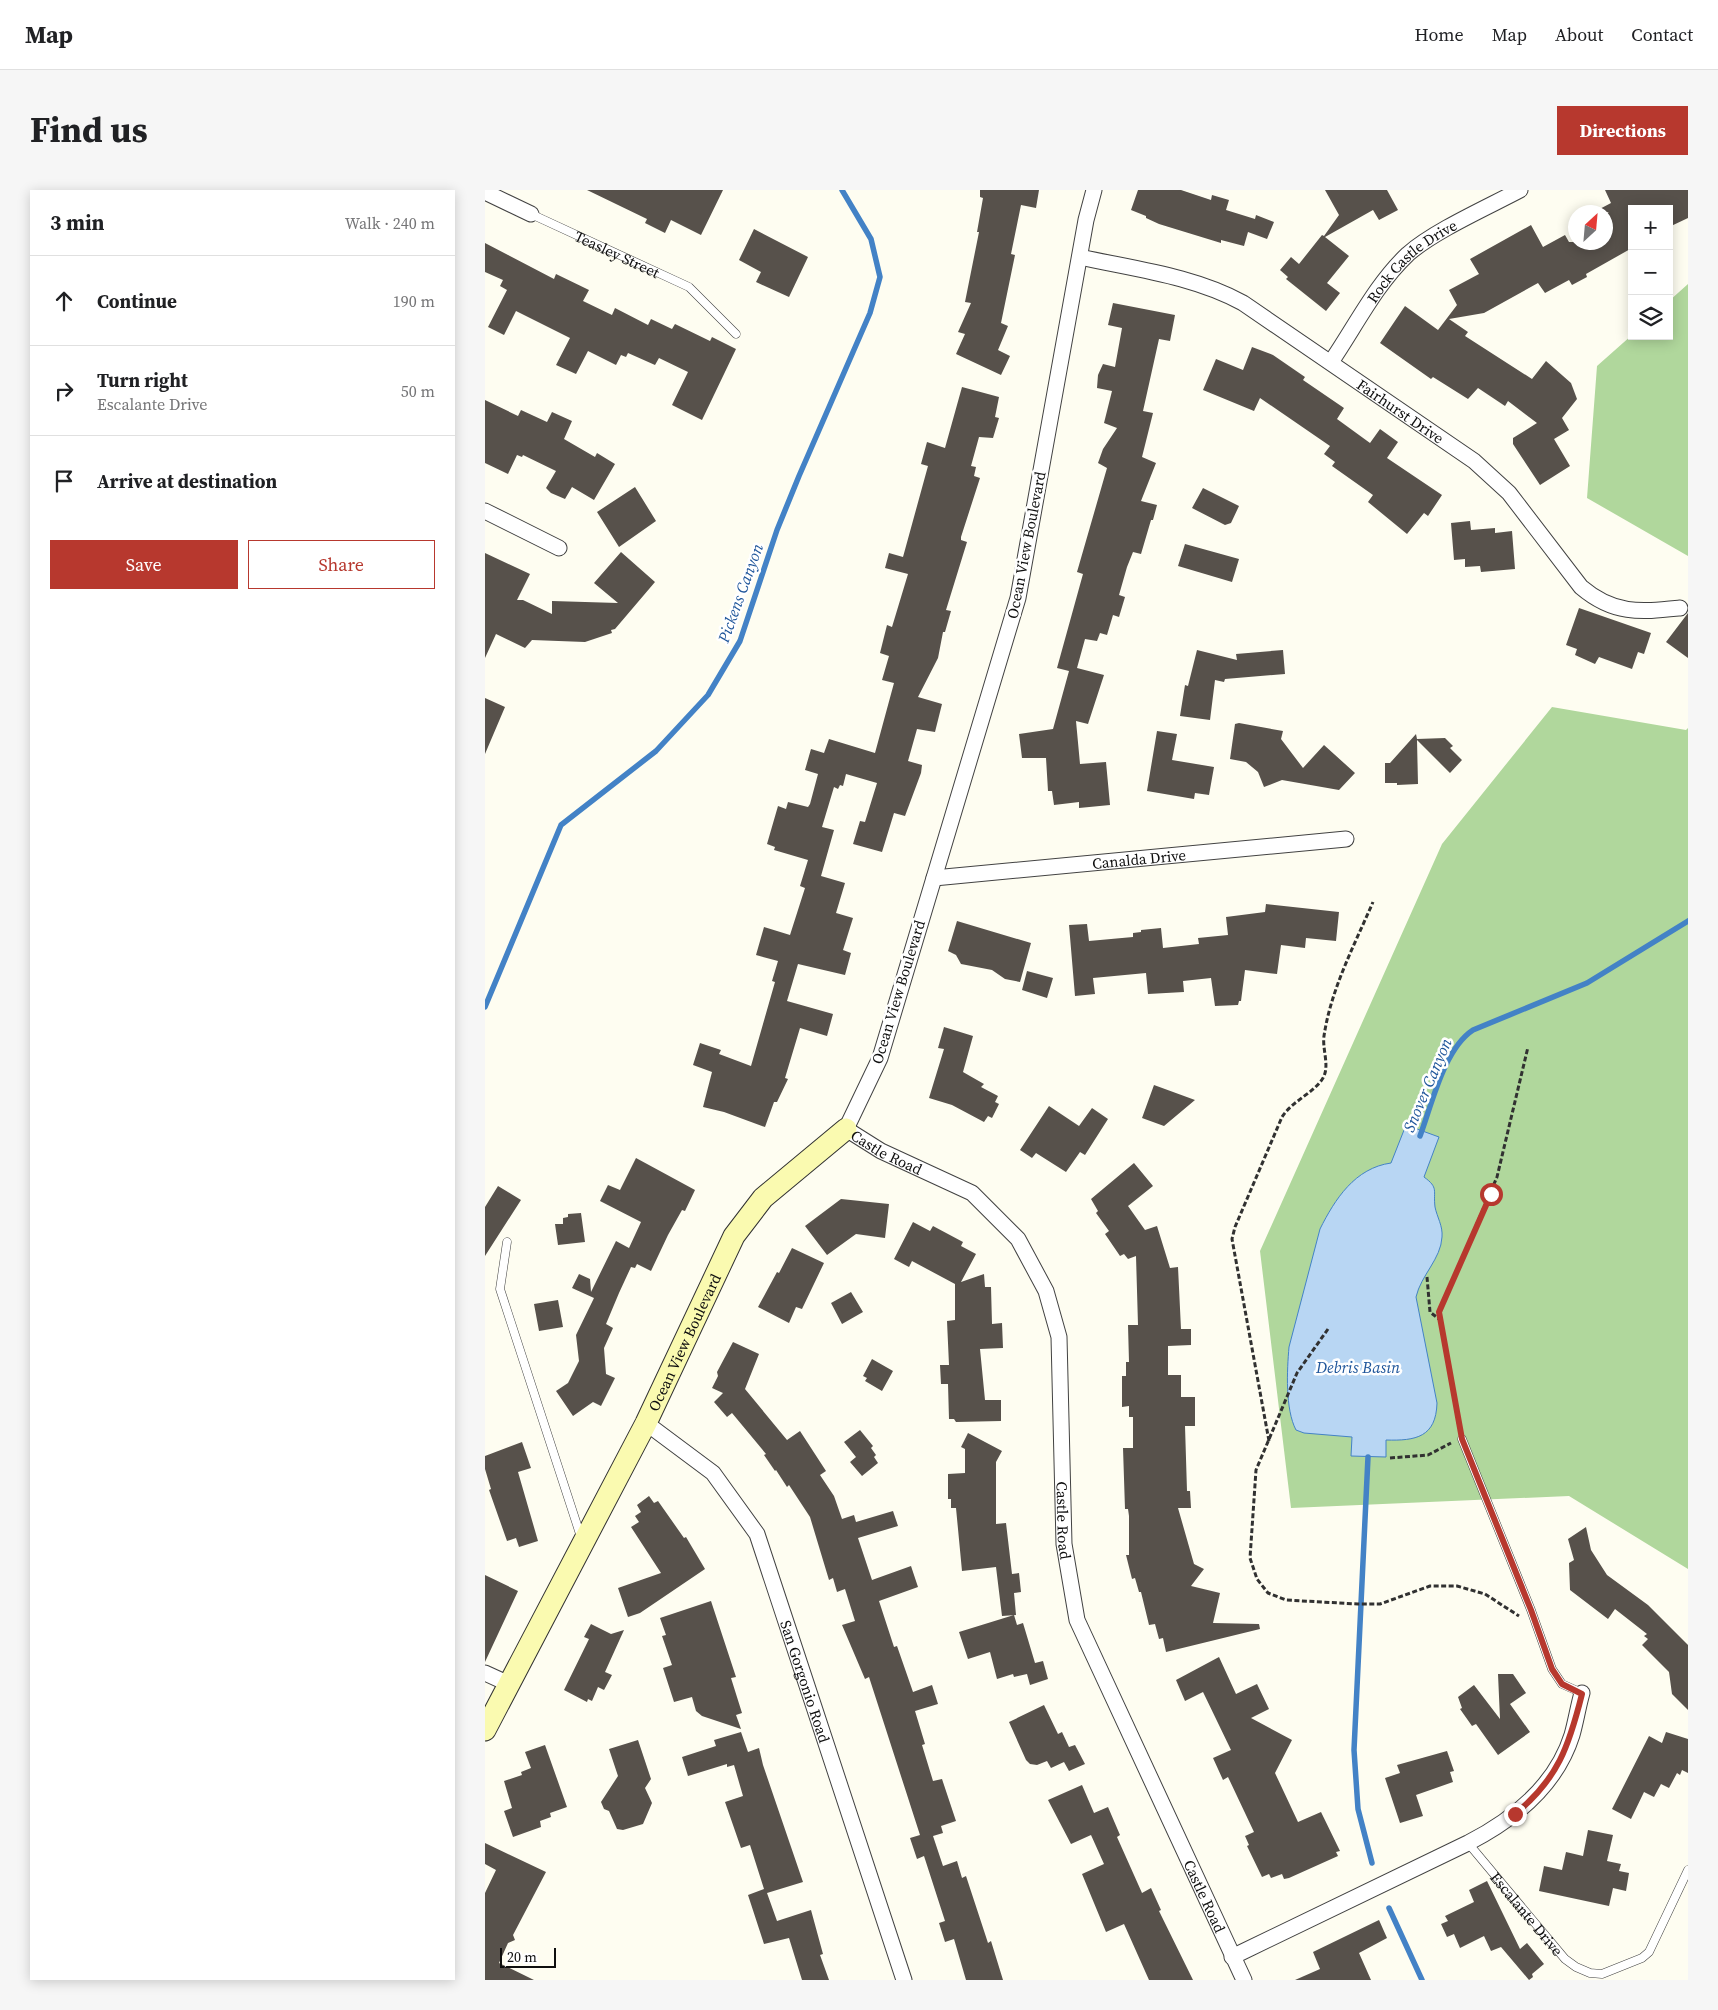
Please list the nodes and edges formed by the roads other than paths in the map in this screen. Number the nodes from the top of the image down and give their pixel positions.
1 (1094, 190) edge
2 (1520, 190) edge
3 (485, 192) edge
4 (531, 214) joint
5 (1080, 258) junction
6 (736, 334) dead end
7 (1331, 362) junction
8 (485, 511) edge
9 (559, 548) dead end
10 (1680, 608) dead end
11 (1346, 839) dead end
12 (934, 878) junction
13 (846, 1129) junction
14 (507, 1242) dead end
15 (646, 1423) junction
16 (1462, 1439) road end
17 (583, 1544) junction
18 (485, 1673) edge
19 (509, 1684) junction
20 (1582, 1694) joint
21 (485, 1730) edge
22 (1468, 1843) junction
23 (1688, 1870) edge
24 (1232, 1957) junction
25 (904, 1980) edge
26 (1244, 1980) edge

1 - 5 street, Ocean View Boulevard
2 - 7 street, Rock Castle Drive
3 - 4 street, Teasley Street
4 - 6 lane, Teasley Street
5 - 7 street, Fairhurst Drive
5 - 12 street, Ocean View Boulevard
7 - 10 street, Fairhurst Drive
8 - 9 street
11 - 12 street, Canalda Drive
12 - 13 street, Ocean View Boulevard
13 - 15 street, Ocean View Boulevard
13 - 24 street, Castle Road
14 - 17 lane
15 - 17 street, Ocean View Boulevard
15 - 25 street, San Gorgonio Road
16 - 20 lane
17 - 19 street, Ocean View Boulevard
18 - 19 street
19 - 21 street, Ocean View Boulevard
20 - 22 street
22 - 23 lane, Escalante Drive
22 - 24 street
24 - 26 street, Castle Road

